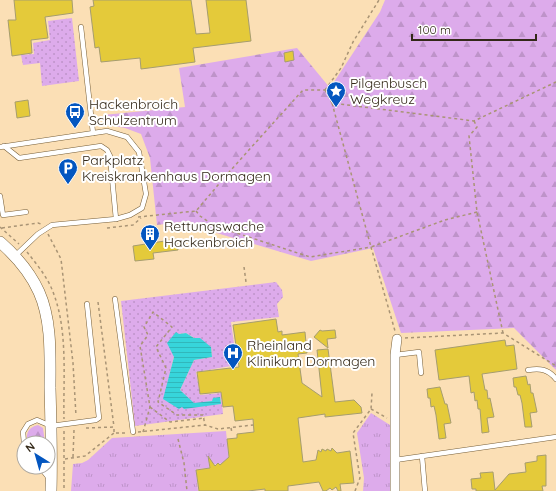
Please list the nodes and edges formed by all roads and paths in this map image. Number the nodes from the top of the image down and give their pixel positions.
1 (379, 0) edge
2 (81, 27) dead end
3 (556, 82) edge
4 (325, 90) junction
5 (332, 103) junction
6 (474, 121) junction
7 (93, 133) junction
8 (2, 146) edge
9 (0, 196) edge
10 (196, 211) junction
11 (26, 212) dead end
12 (477, 212) junction
13 (130, 215) junction
14 (141, 218) junction
15 (116, 219) junction
16 (0, 227) edge
17 (107, 228) dead end
18 (45, 229) junction
19 (0, 242) edge
20 (371, 247) junction
21 (15, 256) junction
22 (244, 266) dead end
23 (246, 282) dead end
24 (115, 299) dead end
25 (98, 302) dead end
26 (86, 304) dead end
27 (58, 307) dead end
28 (503, 333) junction
29 (397, 339) junction
30 (395, 355) junction
31 (556, 366) edge
32 (528, 370) dead end
33 (422, 374) dead end
34 (556, 379) edge
35 (372, 393) dead end
36 (150, 407) junction
37 (371, 409) junction
38 (204, 418) junction
39 (395, 422) junction
40 (76, 423) junction
41 (64, 424) junction
42 (205, 425) junction
43 (254, 425) dead end
44 (51, 426) junction
45 (114, 427) junction
46 (231, 428) junction
47 (133, 432) junction
48 (143, 432) junction
49 (114, 433) junction
50 (232, 433) dead end
51 (23, 435) edge
52 (556, 438) edge
53 (178, 439) dead end
54 (422, 456) junction
55 (73, 457) junction
56 (65, 459) junction
57 (395, 460) junction
58 (45, 475) edge
59 (51, 486) edge
60 (64, 491) edge
61 (187, 491) edge
62 (355, 491) edge
63 (395, 491) edge
64 (425, 491) edge

1 - 4 path
2 - 7 lane
3 - 6 path
4 - 5 path
4 - 10 path
5 - 6 path
5 - 20 path
6 - 12 path
7 - 8 lane
7 - 13 lane
8 - 15 lane
9 - 11 lane
10 - 14 path
10 - 20 path
12 - 20 path
12 - 28 path
13 - 14 path
13 - 15 lane
14 - 17 path
15 - 18 lane
16 - 18 path
18 - 21 lane
18 - 40 path
19 - 21 street
20 - 29 path
21 - 44 street
22 - 23 path
24 - 47 lane
25 - 45 path
26 - 40 lane
27 - 41 path
28 - 29 path
28 - 31 path
29 - 30 street
30 - 33 lane
30 - 39 street
32 - 34 lane
35 - 37 path
36 - 38 path
36 - 38 path
36 - 48 path
37 - 39 path
37 - 62 path
38 - 42 path
39 - 57 street
40 - 41 lane
41 - 44 lane
41 - 56 path
42 - 46 path
42 - 48 path
43 - 46 path
44 - 51 lane
44 - 59 street
45 - 49 path
45 - 55 path
46 - 50 path
47 - 48 path
47 - 49 path
49 - 55 path
52 - 54 lane
53 - 61 path
54 - 57 lane
54 - 64 lane
55 - 56 path
56 - 60 path
57 - 63 street
58 - 59 lane

